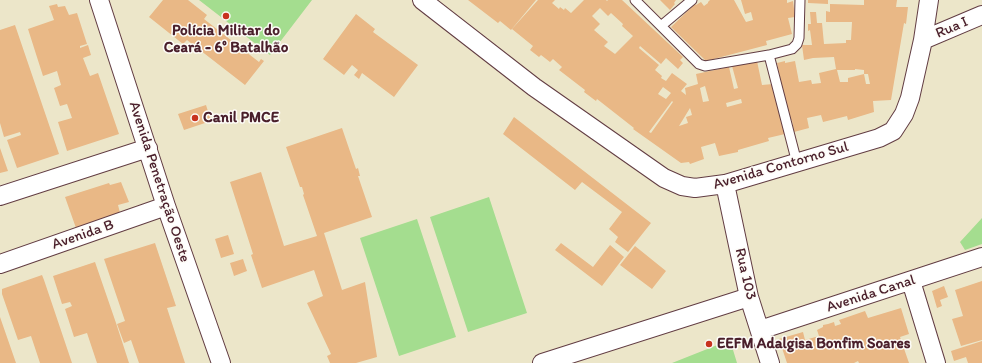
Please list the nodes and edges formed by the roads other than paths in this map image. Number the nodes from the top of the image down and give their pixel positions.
1 (99, 0) edge
2 (422, 0) edge
3 (634, 0) edge
4 (692, 0) edge
5 (800, 0) edge
6 (929, 0) edge
7 (982, 15) edge
8 (661, 26) junction
9 (923, 40) junction
10 (769, 55) junction
11 (148, 148) junction
12 (798, 163) junction
13 (725, 184) junction
14 (0, 196) edge
15 (166, 206) junction
16 (982, 258) edge
17 (0, 264) edge
18 (911, 281) junction
19 (749, 297) junction
20 (760, 330) junction
21 (221, 363) edge
22 (542, 363) edge
23 (770, 363) edge
24 (936, 363) edge

1 - 11 street, Avenida Penetração Oeste
2 - 13 street, Avenida Contorno Sul
3 - 8 lane
4 - 8 lane
5 - 10 lane
6 - 9 street, Avenida Contorno Sul
7 - 9 street, Rua I
8 - 10 lane
9 - 12 street, Avenida Contorno Sul
10 - 12 lane
11 - 14 street
11 - 15 street, Avenida Penetração Oeste
12 - 13 street, Avenida Contorno Sul
13 - 19 street, Rua 103
15 - 17 street, Avenida B
15 - 21 street, Avenida Penetração Oeste
16 - 18 street, Avenida Canal
18 - 20 street, Avenida Canal
18 - 24 street
19 - 20 street, Rua 103
19 - 22 street
20 - 23 street, Rua 103

